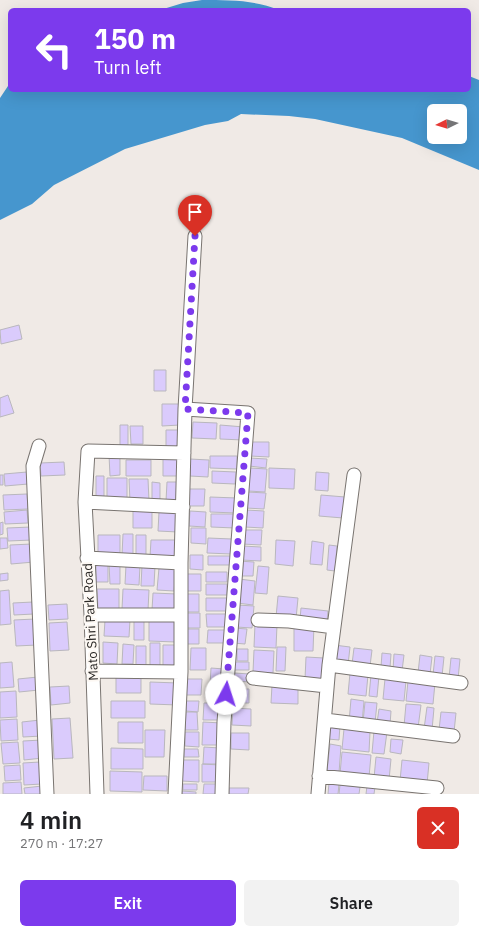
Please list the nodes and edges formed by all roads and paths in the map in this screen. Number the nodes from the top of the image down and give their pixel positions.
1 (195, 236) dead end
2 (185, 409) junction
3 (39, 446) dead end
4 (184, 453) junction
5 (354, 475) dead end
6 (85, 502) junction
7 (184, 507) junction
8 (87, 558) junction
9 (181, 563) junction
10 (91, 615) junction
11 (181, 615) junction
12 (258, 620) dead end
13 (334, 627) junction
14 (329, 665) junction
15 (92, 671) junction
16 (181, 672) junction
17 (253, 678) dead end
18 (461, 683) dead end
19 (327, 686) junction
20 (325, 720) junction
21 (453, 736) dead end
22 (319, 776) junction
23 (437, 788) dead end
24 (47, 794) edge
25 (97, 794) edge
26 (175, 794) edge
27 (222, 794) edge
28 (318, 794) edge

1 - 2 street
2 - 4 street
2 - 27 street
3 - 24 street
4 - 6 street, Mato Shri Park Road
4 - 7 street
5 - 13 street
6 - 7 street
6 - 8 street, Mato Shri Park Road
7 - 9 street
8 - 9 street
8 - 10 street, Mato Shri Park Road
9 - 11 street
10 - 11 street
10 - 15 street, Mato Shri Park Road
11 - 16 street
12 - 13 street
13 - 14 street
14 - 18 street
14 - 19 street
15 - 16 street
15 - 25 street, Mato Shri Park Road
16 - 26 street
17 - 19 street
19 - 20 street
20 - 21 street
20 - 22 street
22 - 23 street
22 - 28 street

